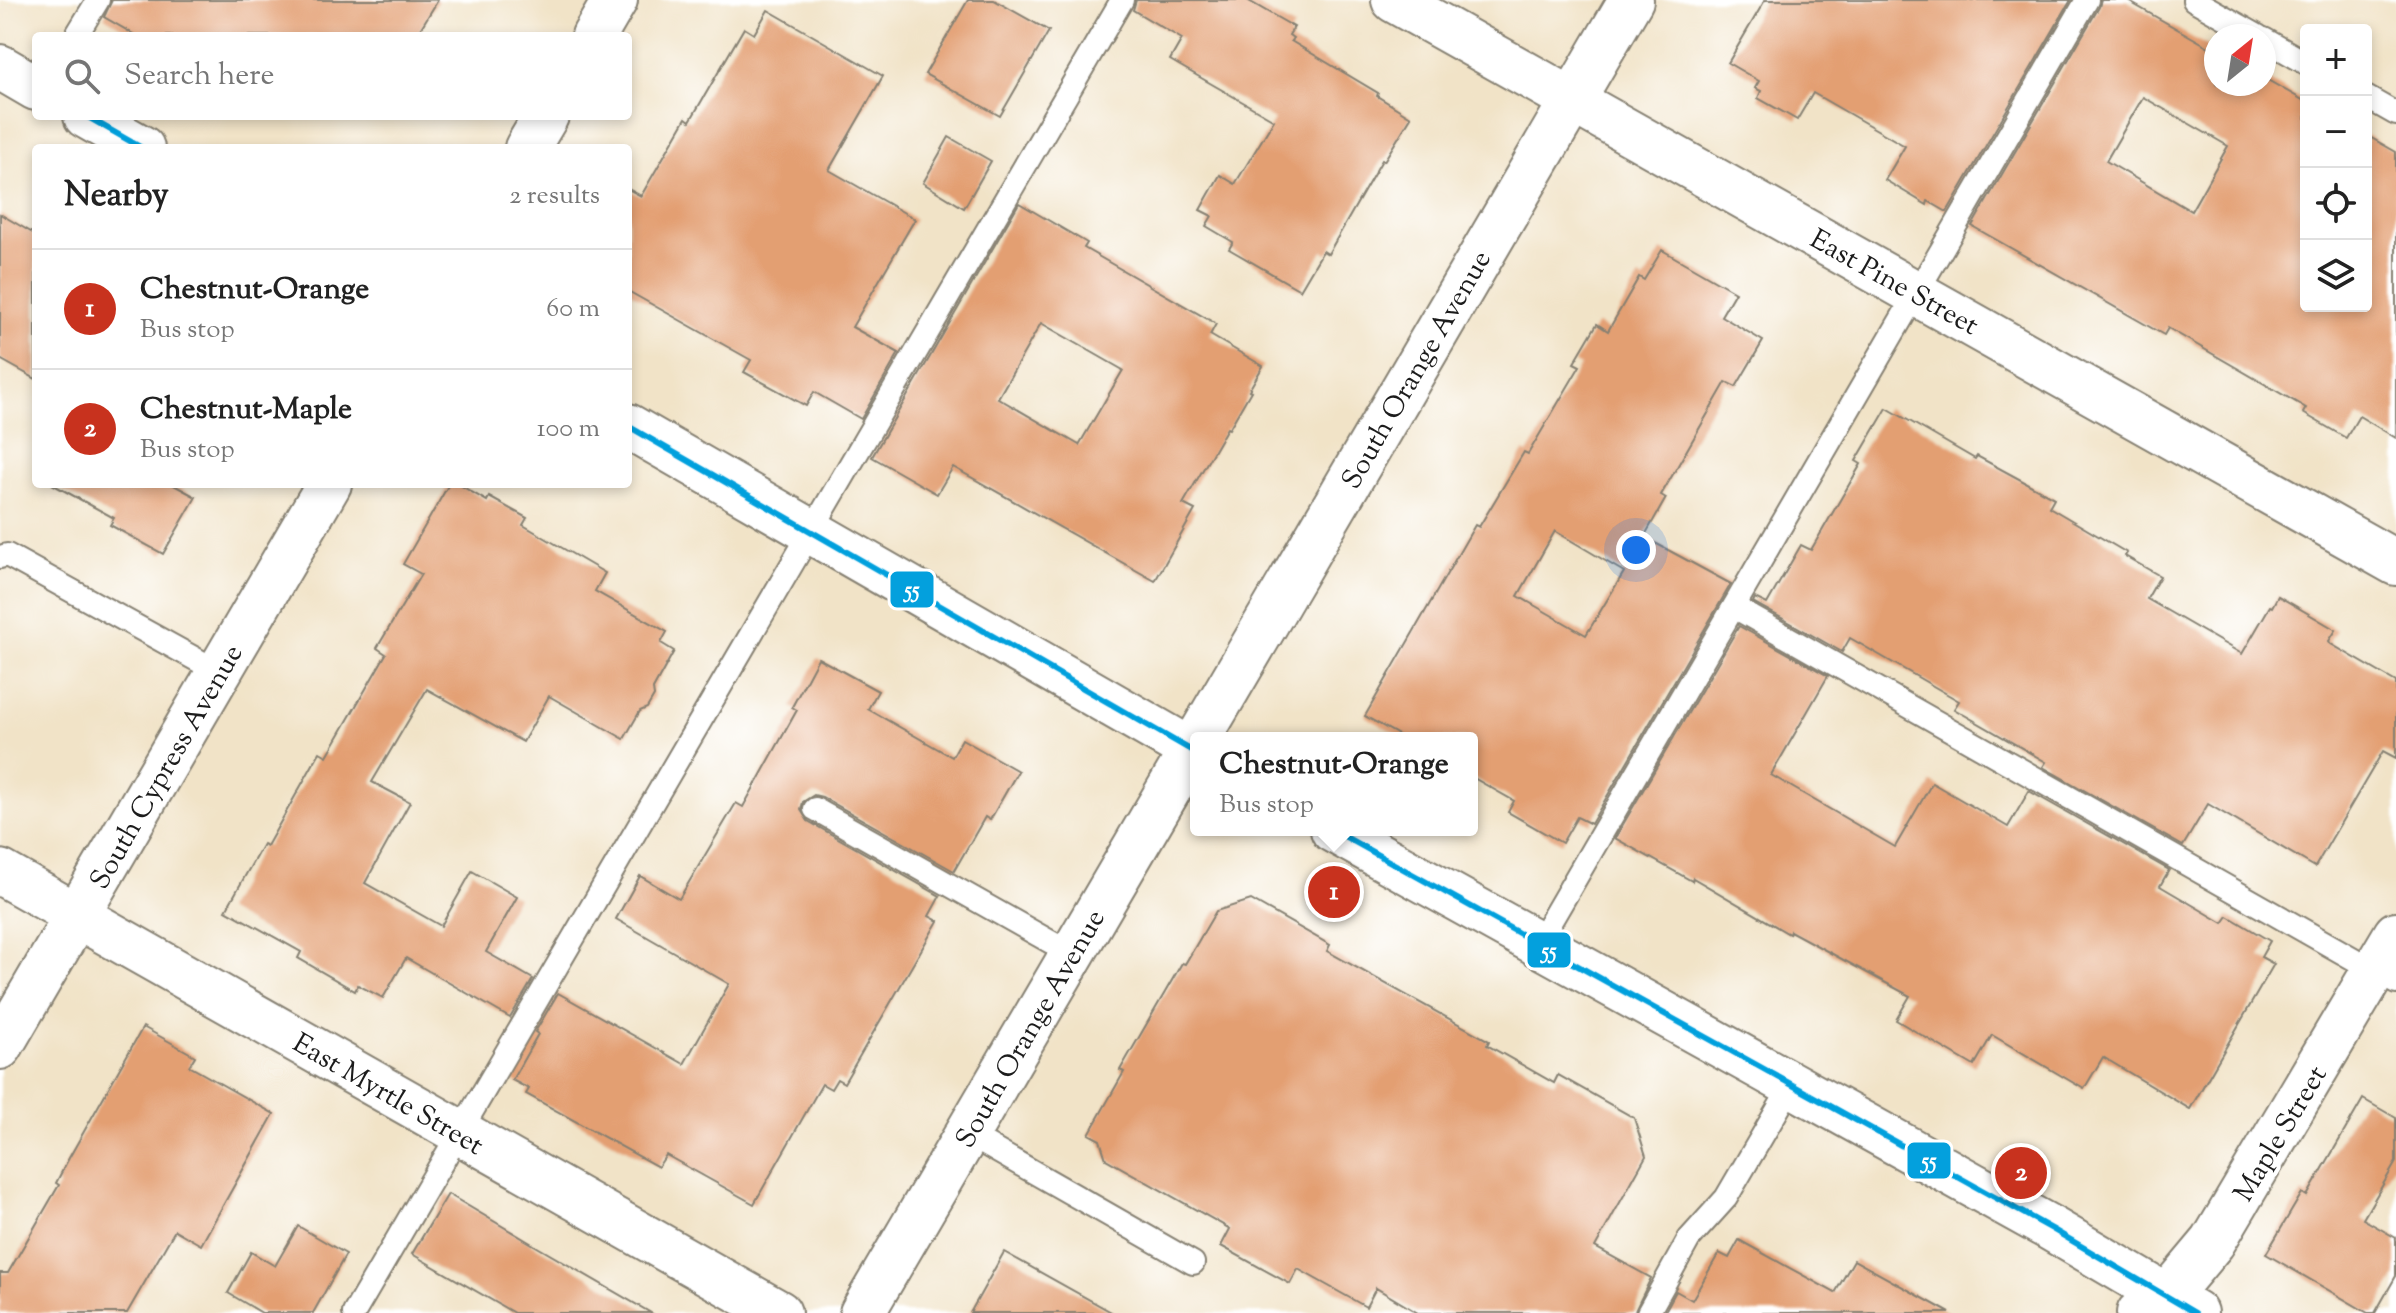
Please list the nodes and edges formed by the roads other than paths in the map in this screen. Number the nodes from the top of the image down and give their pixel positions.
1 (98, 0) edge
2 (615, 0) edge
3 (1122, 0) edge
4 (1394, 0) edge
5 (1631, 0) edge
6 (2087, 0) edge
7 (2194, 0) edge
8 (2237, 24) edge
9 (78, 32) edge
10 (596, 32) edge
11 (2276, 46) edge
12 (2300, 60) edge
13 (0, 67) edge
14 (32, 86) edge
15 (1572, 100) junction
16 (2372, 100) edge
17 (2396, 114) edge
18 (93, 120) edge
19 (544, 120) edge
20 (135, 144) edge
21 (529, 144) edge
22 (1917, 293) junction
23 (632, 428) edge
24 (327, 488) edge
25 (811, 531) junction
26 (0, 557) edge
27 (2396, 563) edge
28 (1734, 607) junction
29 (219, 672) junction
30 (1203, 732) edge
31 (1190, 743) edge
32 (1190, 754) edge
33 (815, 809) dead end
34 (1344, 836) edge
35 (0, 872) edge
36 (78, 916) junction
37 (2396, 934) edge
38 (1538, 943) junction
39 (1072, 954) junction
40 (2385, 977) edge
41 (0, 1047) edge
42 (1792, 1085) junction
43 (460, 1133) junction
44 (967, 1134) junction
45 (1193, 1263) dead end
46 (2167, 1308) edge
47 (354, 1313) edge
48 (779, 1313) edge
49 (862, 1313) edge
50 (1648, 1313) edge

1 - 9 lane
2 - 10 street
3 - 25 lane
4 - 15 street, East Pine Street
5 - 15 street, South Orange Avenue
6 - 22 lane
7 - 8 lane
11 - 12 lane
13 - 14 street
15 - 22 street, East Pine Street
15 - 30 street, South Orange Avenue
16 - 17 lane
18 - 20 street
19 - 21 street
22 - 27 street, East Pine Street
22 - 28 lane
23 - 25 street
24 - 29 street, South Cypress Avenue
25 - 31 street
25 - 43 lane
26 - 29 lane
28 - 38 lane
28 - 40 lane
29 - 36 street, South Cypress Avenue
32 - 39 street, South Orange Avenue
33 - 39 lane
34 - 38 street
35 - 36 street, East Myrtle Street
36 - 41 street, South Cypress Avenue
36 - 43 street, East Myrtle Street
37 - 40 street, Maple Street
38 - 42 street
39 - 44 street, South Orange Avenue
40 - 46 street, Maple Street
42 - 46 street
42 - 50 lane
43 - 47 lane
43 - 48 street, East Myrtle Street
44 - 45 lane
44 - 49 street, South Orange Avenue

